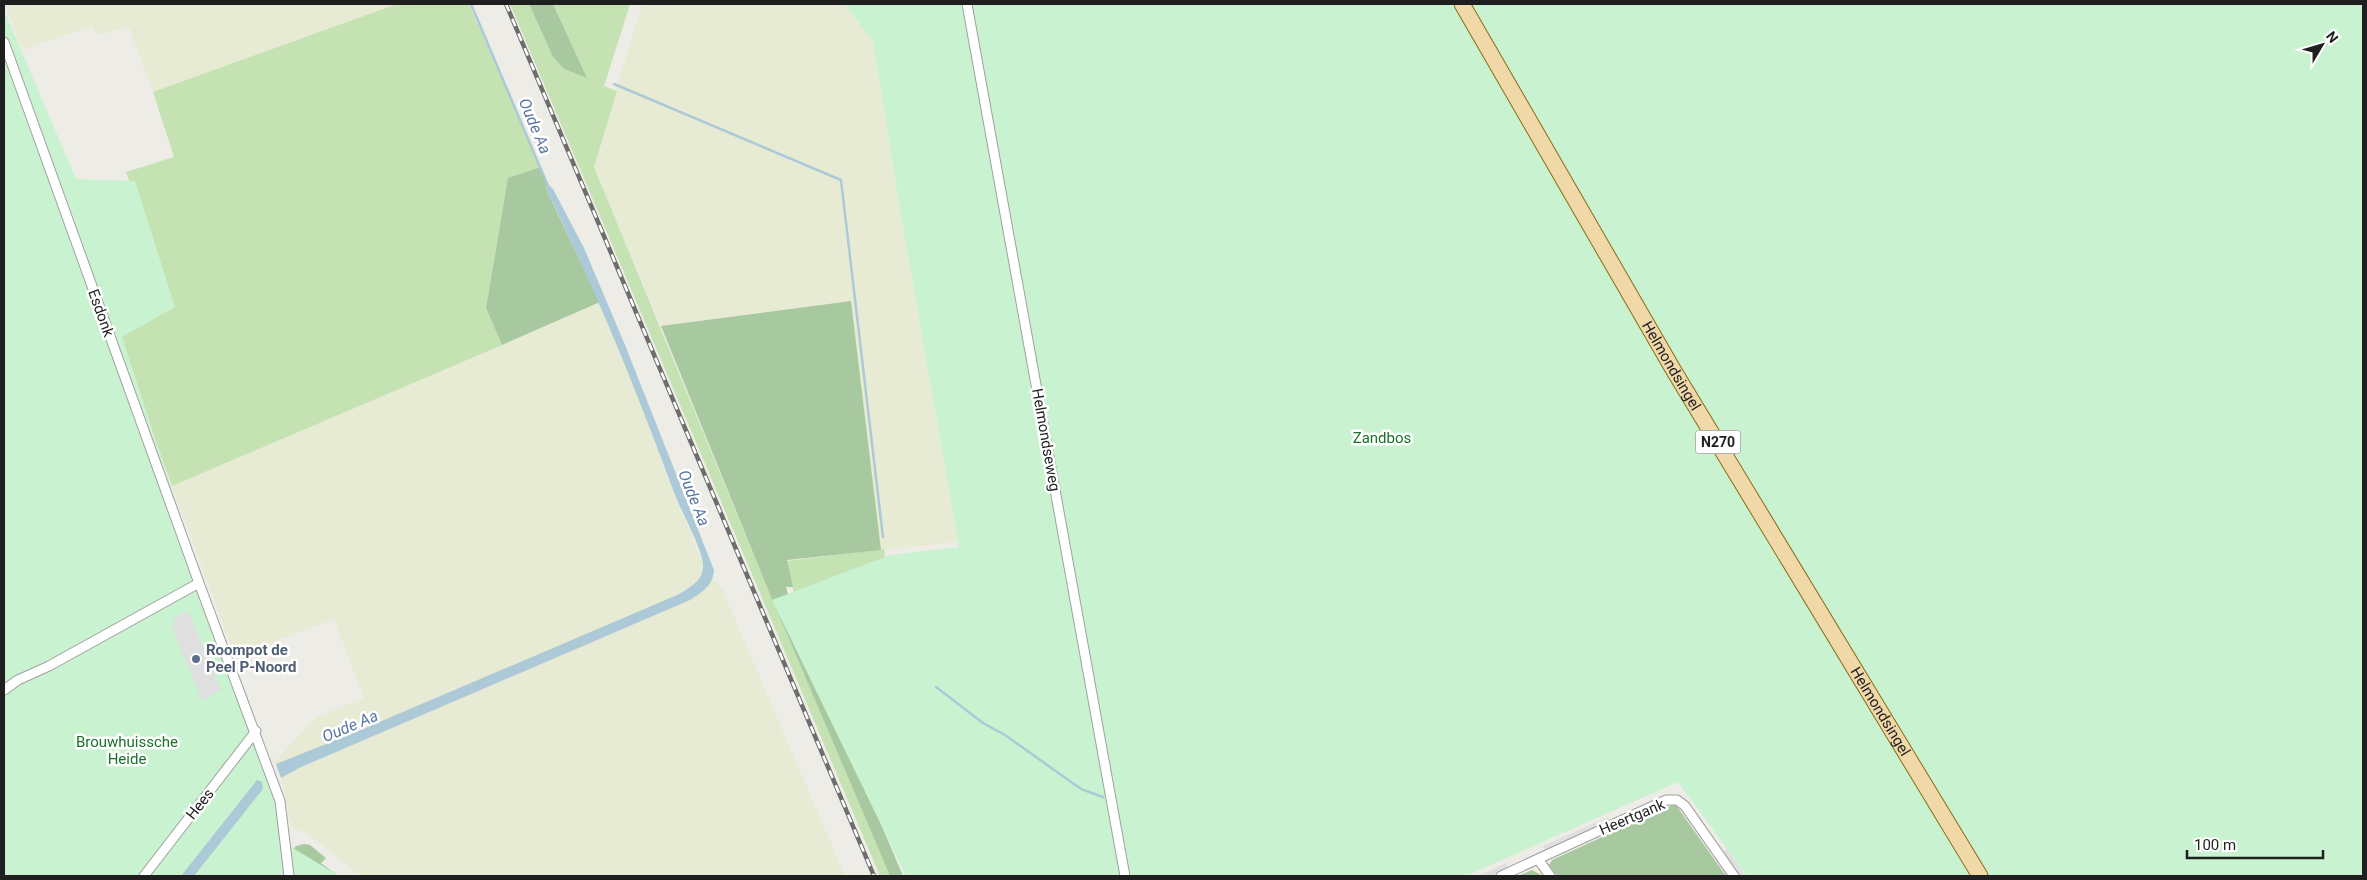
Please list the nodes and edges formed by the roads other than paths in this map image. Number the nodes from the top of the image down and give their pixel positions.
1 (966, 4) edge
2 (1462, 4) edge
3 (4, 42) edge
4 (199, 583) junction
5 (4, 690) edge
6 (256, 731) junction
7 (1538, 859) junction
8 (144, 876) edge
9 (289, 876) edge
10 (1125, 876) edge
11 (1501, 876) edge
12 (1550, 876) edge
13 (1734, 876) edge
14 (1980, 876) edge

1 - 10 street, Helmondseweg
2 - 14 main road, Helmondsingel / N270
3 - 4 street, Esdonk
4 - 5 street
4 - 6 street
6 - 8 street, Hees
6 - 9 street
7 - 11 street, Heertgank
7 - 12 street
7 - 13 street, Heertgank

